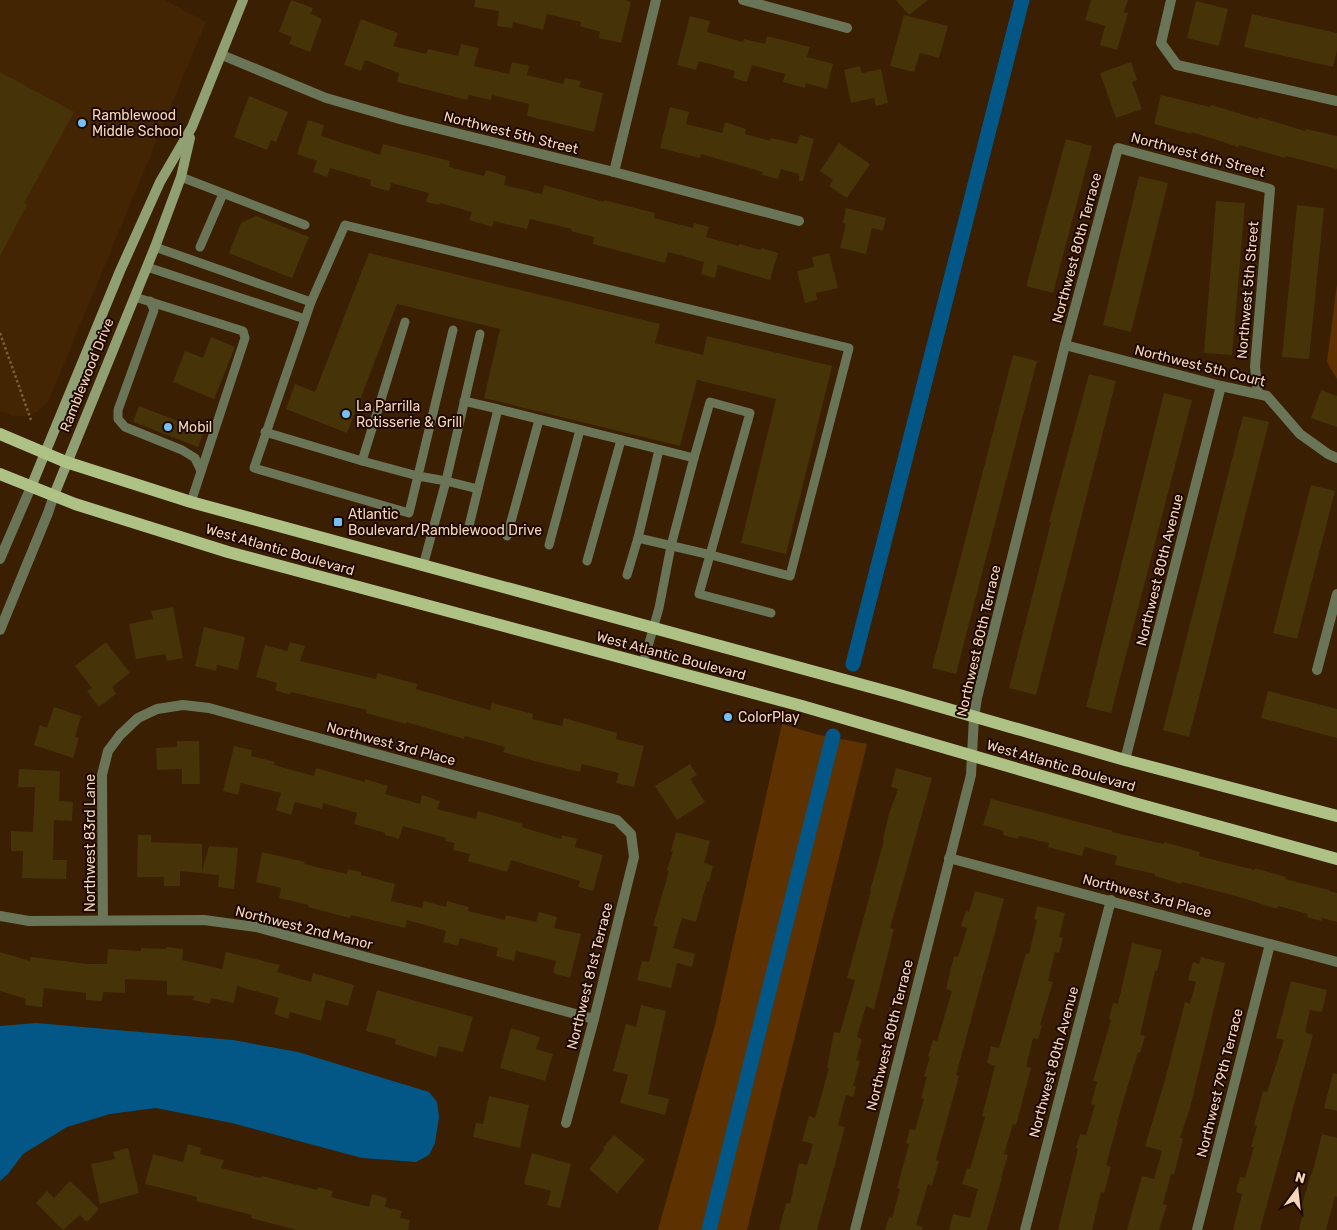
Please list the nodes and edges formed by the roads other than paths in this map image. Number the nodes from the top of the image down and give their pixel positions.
1 (242, 0) edge
2 (656, 0) edge
3 (743, 0) edge
4 (1171, 0) edge
5 (847, 28) dead end
6 (222, 55) junction
7 (1337, 101) edge
8 (192, 127) junction
9 (1118, 148) joint
10 (614, 172) junction
11 (181, 177) junction
12 (1270, 189) joint
13 (223, 194) junction
14 (799, 221) dead end
15 (305, 225) dead end
16 (155, 247) junction
17 (200, 247) dead end
18 (147, 267) junction
19 (135, 297) junction
20 (150, 301) junction
21 (311, 302) junction
22 (305, 319) junction
23 (406, 322) dead end
24 (453, 330) dead end
25 (480, 334) dead end
26 (1065, 345) junction
27 (1221, 386) junction
28 (1258, 394) junction
29 (464, 401) junction
30 (498, 409) junction
31 (539, 420) junction
32 (580, 430) junction
33 (265, 432) junction
34 (0, 434) edge
35 (621, 440) junction
36 (659, 450) junction
37 (44, 454) junction
38 (694, 458) junction
39 (1337, 458) edge
40 (362, 461) junction
41 (66, 462) junction
42 (201, 471) junction
43 (0, 474) edge
44 (418, 476) junction
45 (446, 482) junction
46 (31, 487) junction
47 (478, 489) junction
48 (54, 495) junction
49 (192, 502) junction
50 (468, 530) dead end
51 (507, 536) dead end
52 (638, 538) junction
53 (549, 545) dead end
54 (671, 546) junction
55 (711, 555) junction
56 (0, 559) edge
57 (587, 561) dead end
58 (423, 566) junction
59 (627, 575) dead end
60 (1337, 594) edge
61 (771, 613) dead end
62 (653, 628) junction
63 (0, 630) edge
64 (643, 664) junction
65 (1316, 670) dead end
66 (974, 717) junction
67 (138, 718) joint
68 (972, 756) junction
69 (1125, 760) junction
70 (1337, 816) edge
71 (631, 834) joint
72 (949, 858) junction
73 (1337, 859) edge
74 (1111, 900) junction
75 (0, 916) edge
76 (103, 920) junction
77 (1270, 944) junction
78 (1337, 962) edge
79 (594, 1019) junction
80 (566, 1123) dead end
81 (856, 1230) edge
82 (1025, 1230) edge
83 (1197, 1230) edge

1 - 6 street, Ramblewood Drive
2 - 10 street
3 - 5 street
4 - 7 street
6 - 8 street, Ramblewood Drive
6 - 10 street, Northwest 5th Street
8 - 11 street, Ramblewood Drive
8 - 37 street, Ramblewood Drive
9 - 12 street, Northwest 6th Street
9 - 26 street, Northwest 80th Terrace
10 - 14 street, Northwest 5th Street
11 - 13 lane
11 - 16 street, Ramblewood Drive
12 - 28 street, Northwest 5th Street
13 - 15 lane
13 - 17 lane
16 - 18 street, Ramblewood Drive
16 - 21 lane
18 - 19 street, Ramblewood Drive
18 - 22 lane
19 - 20 lane
19 - 41 street, Ramblewood Drive
20 - 42 lane
20 - 42 lane
21 - 22 lane
21 - 55 lane
22 - 33 lane
23 - 40 lane
24 - 44 lane
25 - 29 lane
26 - 27 street, Northwest 5th Court
26 - 66 street, Northwest 80th Terrace
27 - 28 street, Northwest 5th Court
27 - 69 street, Northwest 80th Avenue
28 - 39 street, Northwest 5th Court
29 - 30 lane
29 - 45 lane
30 - 31 lane
30 - 47 lane
31 - 32 lane
31 - 51 lane
32 - 35 lane
32 - 53 lane
33 - 40 lane
33 - 44 lane
34 - 37 main road, West Atlantic Boulevard
35 - 36 lane
35 - 57 lane
36 - 38 lane
36 - 52 lane
37 - 41 main road, West Atlantic Boulevard
37 - 46 street, Ramblewood Drive
38 - 54 lane
38 - 55 lane
40 - 44 lane
41 - 48 street, Ramblewood Drive
41 - 49 main road, West Atlantic Boulevard
42 - 49 lane
43 - 46 main road, West Atlantic Boulevard
44 - 45 lane
45 - 47 lane
45 - 58 lane
46 - 48 main road, West Atlantic Boulevard
46 - 56 street, Ramblewood Drive
47 - 50 lane
48 - 63 street, Ramblewood Drive
48 - 64 main road, West Atlantic Boulevard
49 - 58 main road, West Atlantic Boulevard
52 - 54 lane
52 - 59 lane
54 - 55 lane
54 - 62 lane
55 - 61 lane
58 - 62 main road, West Atlantic Boulevard
60 - 65 street
62 - 64 lane
62 - 66 main road, West Atlantic Boulevard
64 - 68 main road, West Atlantic Boulevard
66 - 68 street, Northwest 80th Terrace
66 - 69 main road, West Atlantic Boulevard
67 - 71 street, Northwest 3rd Place
67 - 76 street, Northwest 83rd Lane
68 - 72 street, Northwest 80th Terrace
68 - 73 main road, West Atlantic Boulevard
69 - 70 main road, West Atlantic Boulevard
71 - 79 street, Northwest 81st Terrace
72 - 74 street, Northwest 3rd Place
72 - 81 street, Northwest 80th Terrace
74 - 77 street, Northwest 3rd Place
74 - 82 street, Northwest 80th Avenue
75 - 76 street, Northwest 2nd Manor
76 - 79 street, Northwest 2nd Manor
77 - 78 street, Northwest 3rd Place
77 - 83 street, Northwest 79th Terrace
79 - 80 street, Northwest 81st Terrace

